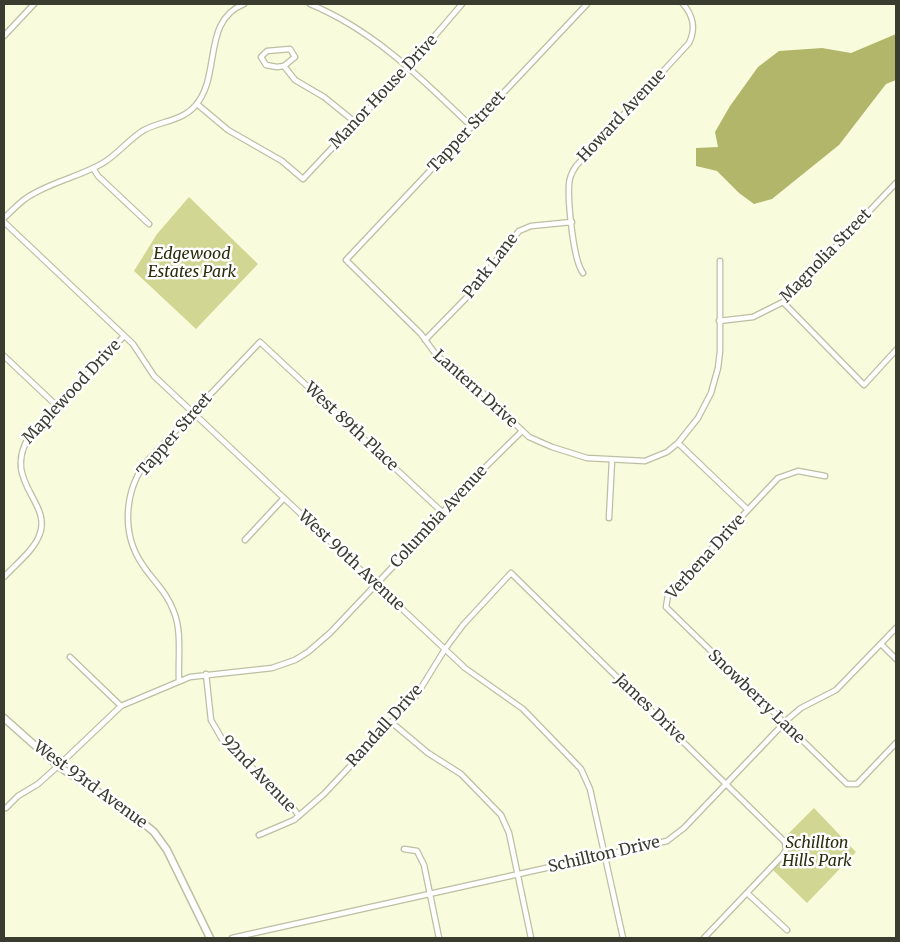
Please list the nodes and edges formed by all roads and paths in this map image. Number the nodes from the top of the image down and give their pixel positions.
1 (34, 4) edge
2 (244, 4) edge
3 (310, 4) edge
4 (454, 4) edge
5 (587, 4) edge
6 (683, 4) edge
7 (461, 6) edge
8 (4, 36) edge
9 (284, 66) junction
10 (408, 67) junction
11 (197, 104) junction
12 (356, 122) junction
13 (472, 127) junction
14 (93, 168) junction
15 (896, 183) edge
16 (4, 220) edge
17 (572, 222) junction
18 (149, 224) dead end
19 (346, 260) joint
20 (720, 261) dead end
21 (583, 273) dead end
22 (782, 302) junction
23 (719, 321) junction
24 (124, 336) junction
25 (425, 340) junction
26 (260, 342) joint
27 (896, 350) edge
28 (4, 356) edge
29 (57, 406) junction
30 (193, 412) junction
31 (522, 431) junction
32 (678, 443) junction
33 (612, 460) junction
34 (824, 476) dead end
35 (284, 498) junction
36 (748, 510) junction
37 (442, 512) junction
38 (609, 518) dead end
39 (245, 540) dead end
40 (511, 573) joint
41 (4, 577) edge
42 (376, 584) junction
43 (665, 604) joint
44 (896, 628) edge
45 (881, 644) junction
46 (445, 649) junction
47 (70, 657) dead end
48 (896, 659) edge
49 (206, 674) junction
50 (179, 680) junction
51 (121, 706) junction
52 (4, 718) edge
53 (391, 722) junction
54 (783, 723) junction
55 (896, 743) edge
56 (58, 766) junction
57 (726, 783) junction
58 (6, 808) dead end
59 (299, 816) junction
60 (259, 835) dead end
61 (404, 849) dead end
62 (605, 856) junction
63 (518, 875) junction
64 (748, 893) junction
65 (430, 894) junction
66 (787, 930) dead end
67 (210, 938) edge
68 (232, 938) edge
69 (439, 938) edge
70 (531, 938) edge
71 (622, 938) edge
72 (704, 938) edge

1 - 8 street
2 - 11 street
3 - 10 street
4 - 7 street
5 - 13 street, Tapper Street
6 - 17 street, Howard Avenue
7 - 10 street, Manor House Drive
9 - 9 street
9 - 12 street
10 - 12 street, Manor House Drive
10 - 13 street
11 - 12 street, Manor House Drive
11 - 14 street
13 - 19 street, Tapper Street
14 - 16 street
14 - 18 street
15 - 22 street, Magnolia Street
16 - 24 street, West 90th Avenue
17 - 21 street, Howard Avenue
17 - 25 street, Park Lane
19 - 25 street, Lantern Drive
20 - 23 street, Lantern Drive
22 - 23 street, Magnolia Street
22 - 27 street
23 - 32 street, Lantern Drive
24 - 29 street, Maplewood Drive
24 - 30 street, West 90th Avenue
25 - 31 street, Lantern Drive
26 - 30 street, Tapper Street
26 - 37 street, West 89th Place
28 - 29 street
29 - 41 street, Maplewood Drive
30 - 35 street, West 90th Avenue
30 - 50 street, Tapper Street
31 - 33 street, Lantern Drive
31 - 37 street, Columbia Avenue
32 - 33 street, Lantern Drive
32 - 36 street
33 - 38 street
34 - 36 street, Verbena Drive
35 - 39 street
35 - 42 street, West 90th Avenue
36 - 43 street, Verbena Drive
37 - 42 street, Columbia Avenue
40 - 46 street, Randall Drive
40 - 57 street, James Drive
42 - 46 street, West 90th Avenue
42 - 49 street, Columbia Avenue
43 - 54 street, Snowberry Lane
44 - 45 street, Schillton Drive
45 - 48 street
45 - 54 street, Schillton Drive
46 - 53 street, Randall Drive
46 - 62 street, West 90th Avenue
47 - 51 street
49 - 50 street, Columbia Avenue
49 - 59 street, 92nd Avenue
50 - 51 street, Columbia Avenue
51 - 56 street, Columbia Avenue
52 - 56 street, West 93rd Avenue
53 - 59 street, Randall Drive
53 - 63 street
54 - 55 street, Snowberry Lane
54 - 57 street, Schillton Drive
56 - 58 street, Columbia Avenue
56 - 67 street, West 93rd Avenue
57 - 62 street, Schillton Drive
57 - 64 street, James Drive
59 - 60 street, Randall Drive
61 - 65 street
62 - 63 street, Schillton Drive
62 - 71 street, West 90th Avenue
63 - 65 street, Schillton Drive
63 - 70 street
64 - 66 street
64 - 72 street
65 - 68 street, Schillton Drive
65 - 69 street

